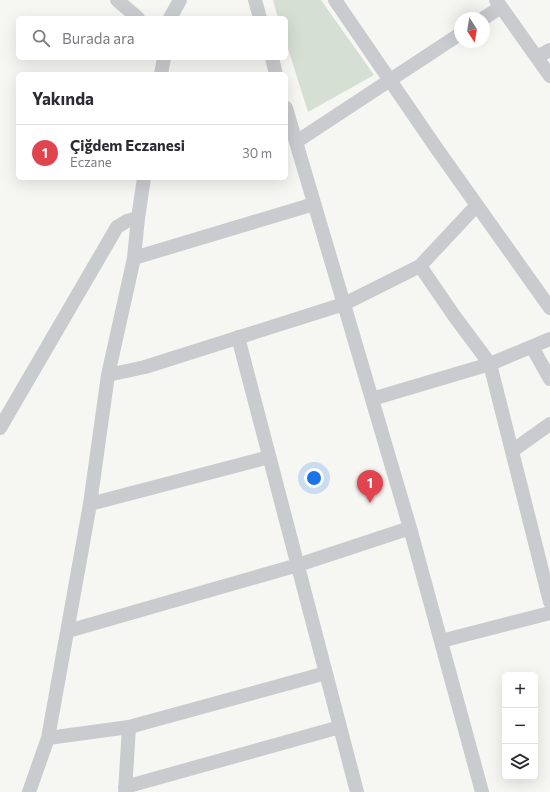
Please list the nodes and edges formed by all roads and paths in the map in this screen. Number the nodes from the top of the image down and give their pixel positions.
1 (117, 0) edge
2 (180, 0) edge
3 (255, 0) edge
4 (335, 0) edge
5 (498, 3) edge
6 (490, 12) edge
7 (136, 16) edge
8 (171, 16) edge
9 (259, 16) edge
10 (454, 38) edge
11 (550, 50) edge
12 (537, 57) junction
13 (164, 60) edge
14 (272, 60) edge
15 (162, 72) edge
16 (276, 72) edge
17 (550, 76) edge
18 (390, 80) junction
19 (288, 115) edge
20 (296, 142) junction
21 (144, 180) edge
22 (314, 204) junction
23 (477, 205) junction
24 (138, 218) junction
25 (134, 258) junction
26 (420, 266) junction
27 (344, 304) junction
28 (550, 308) edge
29 (238, 337) junction
30 (550, 339) edge
31 (532, 347) junction
32 (490, 364) junction
33 (108, 375) junction
34 (550, 379) edge
35 (372, 399) junction
36 (550, 424) edge
37 (0, 428) edge
38 (512, 451) junction
39 (269, 457) junction
40 (90, 504) junction
41 (410, 528) junction
42 (298, 565) junction
43 (550, 602) edge
44 (550, 613) edge
45 (68, 631) junction
46 (441, 641) junction
47 (326, 673) junction
48 (129, 727) junction
49 (340, 727) junction
50 (48, 738) junction
51 (125, 790) edge
52 (29, 792) edge
53 (358, 792) edge
54 (482, 792) edge

1 - 7 street
2 - 8 street
3 - 9 street
4 - 18 street
5 - 6 street
5 - 12 street
10 - 18 street
11 - 12 street
12 - 17 street
13 - 15 street
14 - 16 street
18 - 20 street
18 - 23 street
19 - 20 street
20 - 22 street
21 - 24 street
22 - 25 street
22 - 27 street
23 - 26 street
23 - 28 street
24 - 25 street
24 - 37 street
25 - 33 street
26 - 27 street
26 - 32 street
27 - 29 street
27 - 35 street
29 - 33 street
29 - 39 street
30 - 31 street
31 - 32 street
31 - 34 street
32 - 35 street
32 - 38 street
33 - 40 street
35 - 41 street
36 - 38 street
38 - 43 street
39 - 40 street
39 - 42 street
40 - 45 street
41 - 42 street
41 - 46 street
42 - 45 street
42 - 47 street
44 - 46 street
45 - 50 street
46 - 54 street
47 - 48 street
47 - 49 street
48 - 50 street
48 - 51 street
49 - 51 street
49 - 53 street
50 - 52 street

